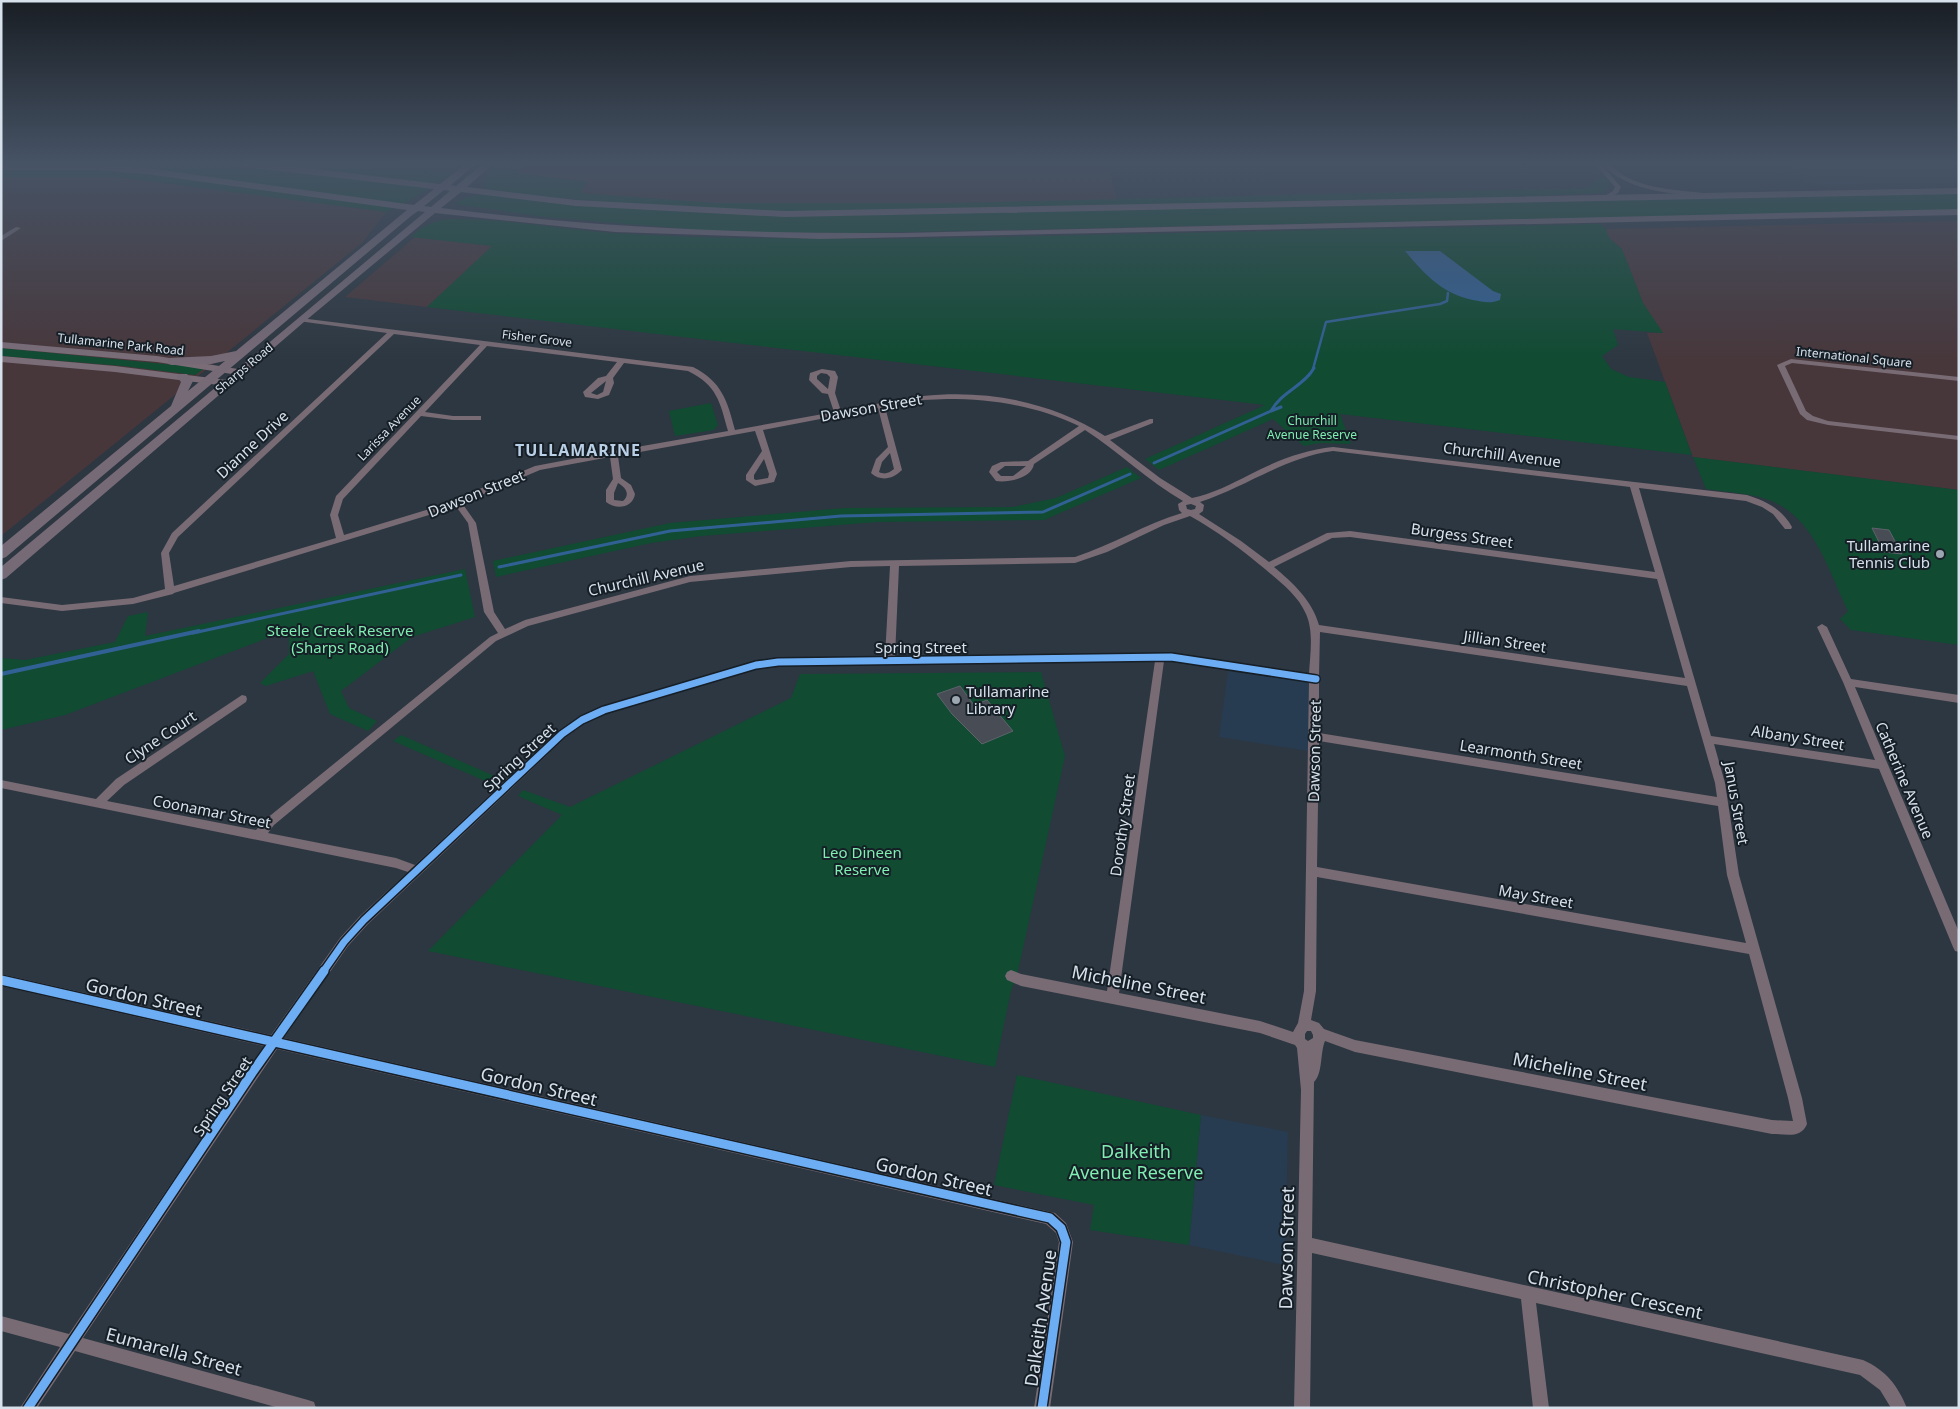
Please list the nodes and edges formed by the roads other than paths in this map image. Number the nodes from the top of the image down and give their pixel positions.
1 (17, 229) edge
2 (385, 229) edge
3 (390, 229) edge
4 (412, 229) edge
5 (614, 229) edge
6 (1211, 229) edge
7 (379, 238) junction
8 (1, 239) edge
9 (300, 320) junction
10 (392, 332) junction
11 (486, 343) junction
12 (1, 345) edge
13 (244, 353) junction
14 (1, 359) edge
15 (622, 360) junction
16 (172, 361) junction
17 (225, 376) junction
18 (183, 377) junction
19 (609, 378) dead end
20 (1959, 379) edge
21 (211, 380) junction
22 (831, 393) dead end
23 (881, 404) junction
24 (838, 412) junction
25 (171, 413) junction
26 (419, 414) junction
27 (478, 418) dead end
28 (1150, 421) dead end
29 (1085, 426) junction
30 (758, 427) junction
31 (732, 432) junction
32 (1959, 438) edge
33 (1105, 439) junction
34 (891, 449) dead end
35 (765, 452) dead end
36 (614, 453) junction
37 (1030, 462) dead end
38 (617, 479) dead end
39 (1634, 485) junction
40 (457, 502) junction
41 (1191, 507) junction
42 (1788, 526) dead end
43 (341, 539) junction
44 (1, 554) edge
45 (895, 563) junction
46 (1267, 567) junction
47 (1, 575) edge
48 (1660, 576) junction
49 (170, 592) junction
50 (1, 600) edge
51 (1822, 626) dead end
52 (1315, 628) junction
53 (503, 632) junction
54 (1160, 657) junction
55 (890, 660) junction
56 (1316, 679) junction
57 (1848, 682) junction
58 (1692, 683) junction
59 (242, 699) dead end
60 (1959, 699) edge
61 (1315, 736) junction
62 (1708, 739) junction
63 (1883, 765) junction
64 (1, 784) edge
65 (1723, 802) junction
66 (98, 803) junction
67 (259, 835) junction
68 (416, 870) junction
69 (1312, 871) junction
70 (1959, 946) edge
71 (1755, 950) junction
72 (1011, 976) dead end
73 (1, 980) edge
74 (1112, 997) junction
75 (1309, 1036) junction
76 (275, 1042) junction
77 (1797, 1128) joint
78 (1064, 1232) joint
79 (1306, 1244) junction
80 (1528, 1294) junction
81 (1, 1323) edge
82 (72, 1343) junction
83 (28, 1408) edge
84 (308, 1408) edge
85 (1042, 1408) edge
86 (1302, 1408) edge
87 (1541, 1408) edge
88 (1899, 1408) edge

1 - 8 street
2 - 7 main road
3 - 7 main road, Sharps Road
4 - 9 main road, Sharps Road
5 - 6 main road
7 - 13 main road, Sharps Road
9 - 10 street, Fisher Grove
9 - 17 main road, Sharps Road
10 - 11 street, Fisher Grove
10 - 49 street, Dianne Drive
11 - 15 street, Fisher Grove
11 - 26 street, Larissa Avenue
12 - 16 street, Tullamarine Park Road
13 - 16 main road
13 - 17 main road, Sharps Road
14 - 18 street, Tullamarine Park Road
15 - 19 street
15 - 31 street, Fisher Grove
16 - 17 street, Tullamarine Park Road
17 - 21 main road, Sharps Road
17 - 47 main road, Sharps Road
18 - 21 street, Tullamarine Park Road
18 - 25 main road
20 - 32 street, International Square
21 - 25 main road, Sharps Road
22 - 24 street
23 - 24 street, Dawson Street
23 - 29 street, Dawson Street
23 - 34 street
24 - 30 street, Dawson Street
25 - 44 main road, Sharps Road
26 - 27 street
26 - 43 street, Larissa Avenue
28 - 33 street
29 - 33 street, Dawson Street
29 - 37 street
30 - 31 street, Dawson Street
30 - 35 street
31 - 36 street, Dawson Street
33 - 41 street, Dawson Street
36 - 38 street
36 - 40 street, Dawson Street
39 - 41 street, Churchill Avenue
39 - 42 street, Churchill Avenue
39 - 48 street, Janus Street
40 - 43 street, Dawson Street
40 - 53 street
41 - 45 street, Churchill Avenue
41 - 46 street, Dawson Street
43 - 49 street, Dawson Street
45 - 53 street, Churchill Avenue
45 - 55 street
46 - 48 street, Burgess Street
46 - 52 street, Dawson Street
48 - 58 street, Janus Street
49 - 50 street, Dawson Street
51 - 57 street, Catherine Avenue
52 - 56 street, Dawson Street
52 - 58 street, Jillian Street
53 - 67 street, Churchill Avenue
54 - 55 street, Spring Street
54 - 56 street, Spring Street
54 - 74 street, Dorothy Street
55 - 68 street, Spring Street
56 - 61 street, Dawson Street
57 - 60 street
57 - 63 street, Catherine Avenue
58 - 62 street, Janus Street
59 - 66 street, Clyne Court
61 - 65 street, Learmonth Street
61 - 69 street, Dawson Street
62 - 63 street, Albany Street
62 - 65 street, Janus Street
63 - 70 street, Catherine Avenue
64 - 66 street, Coonamar Street
65 - 71 street, Janus Street
66 - 67 street, Coonamar Street
67 - 68 street, Coonamar Street
68 - 76 street, Spring Street
69 - 71 street, May Street
69 - 75 street, Dawson Street
71 - 77 street, Janus Street
72 - 74 street, Micheline Street
73 - 76 street, Gordon Street
74 - 75 street, Micheline Street
75 - 77 street, Micheline Street
75 - 79 street, Dawson Street
76 - 78 street, Gordon Street
76 - 82 street, Spring Street
78 - 85 street, Dalkeith Avenue
79 - 80 street, Christopher Crescent
79 - 86 street, Dawson Street
80 - 87 street
80 - 88 street, Christopher Crescent
81 - 82 street, Eumarella Street
82 - 83 street, Spring Street
82 - 84 street, Eumarella Street

